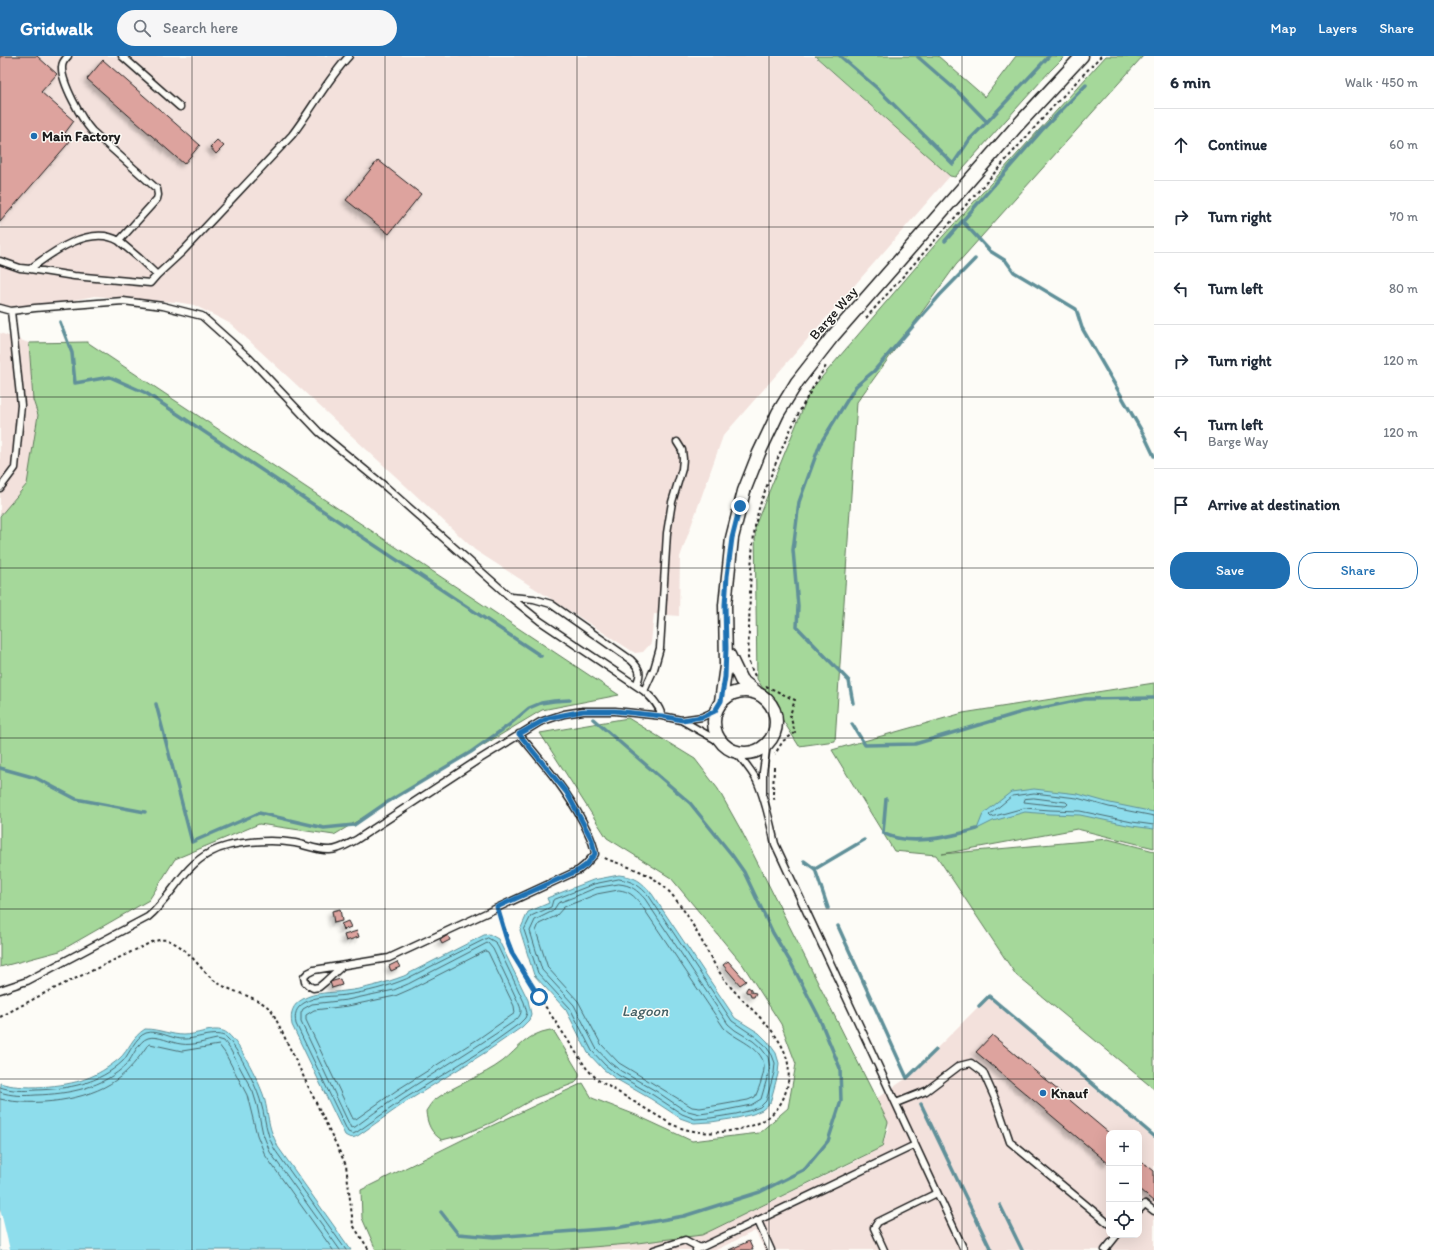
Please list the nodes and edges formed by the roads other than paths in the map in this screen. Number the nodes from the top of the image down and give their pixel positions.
1 (68, 56) edge
2 (122, 56) edge
3 (349, 56) edge
4 (1082, 56) edge
5 (180, 107) dead end
6 (119, 241) junction
7 (0, 261) edge
8 (30, 269) junction
9 (156, 275) junction
10 (0, 308) edge
11 (11, 311) junction
12 (677, 442) dead end
13 (0, 488) edge
14 (510, 597) junction
15 (726, 648) junction
16 (636, 685) junction
17 (760, 688) junction
18 (644, 691) junction
19 (718, 706) junction
20 (662, 716) junction
21 (682, 720) junction
22 (519, 734) junction
23 (720, 742) junction
24 (771, 750) junction
25 (737, 753) junction
26 (764, 798) junction
27 (342, 966) junction
28 (0, 990) edge
29 (896, 1103) junction
30 (916, 1146) junction
31 (937, 1193) junction
32 (1142, 1207) edge
33 (1154, 1211) edge
34 (758, 1221) junction
35 (1106, 1222) edge
36 (1115, 1238) edge
37 (698, 1249) edge
38 (654, 1250) edge
39 (771, 1250) edge
40 (884, 1250) edge
41 (964, 1250) edge
42 (1105, 1250) edge

1 - 6 lane
2 - 5 lane
3 - 9 lane
4 - 15 street, Barge Way
6 - 8 lane
6 - 9 lane
7 - 8 lane
8 - 9 lane
10 - 11 lane
11 - 13 lane
11 - 14 lane
12 - 18 lane
14 - 16 lane
14 - 16 lane
15 - 17 street, Barge Way
15 - 19 street, Barge Way
16 - 18 lane
17 - 19 street
17 - 24 street
18 - 20 lane
19 - 21 lane
19 - 23 street
20 - 21 lane
20 - 22 lane
21 - 23 lane
22 - 27 lane
22 - 28 lane
23 - 25 street
24 - 25 street
24 - 26 lane
25 - 26 lane
26 - 29 lane
27 - 27 lane
29 - 30 lane
29 - 35 lane
30 - 31 lane
30 - 34 lane
31 - 40 lane
31 - 41 lane
32 - 33 lane
34 - 37 lane
34 - 39 lane
36 - 42 lane
37 - 38 lane

